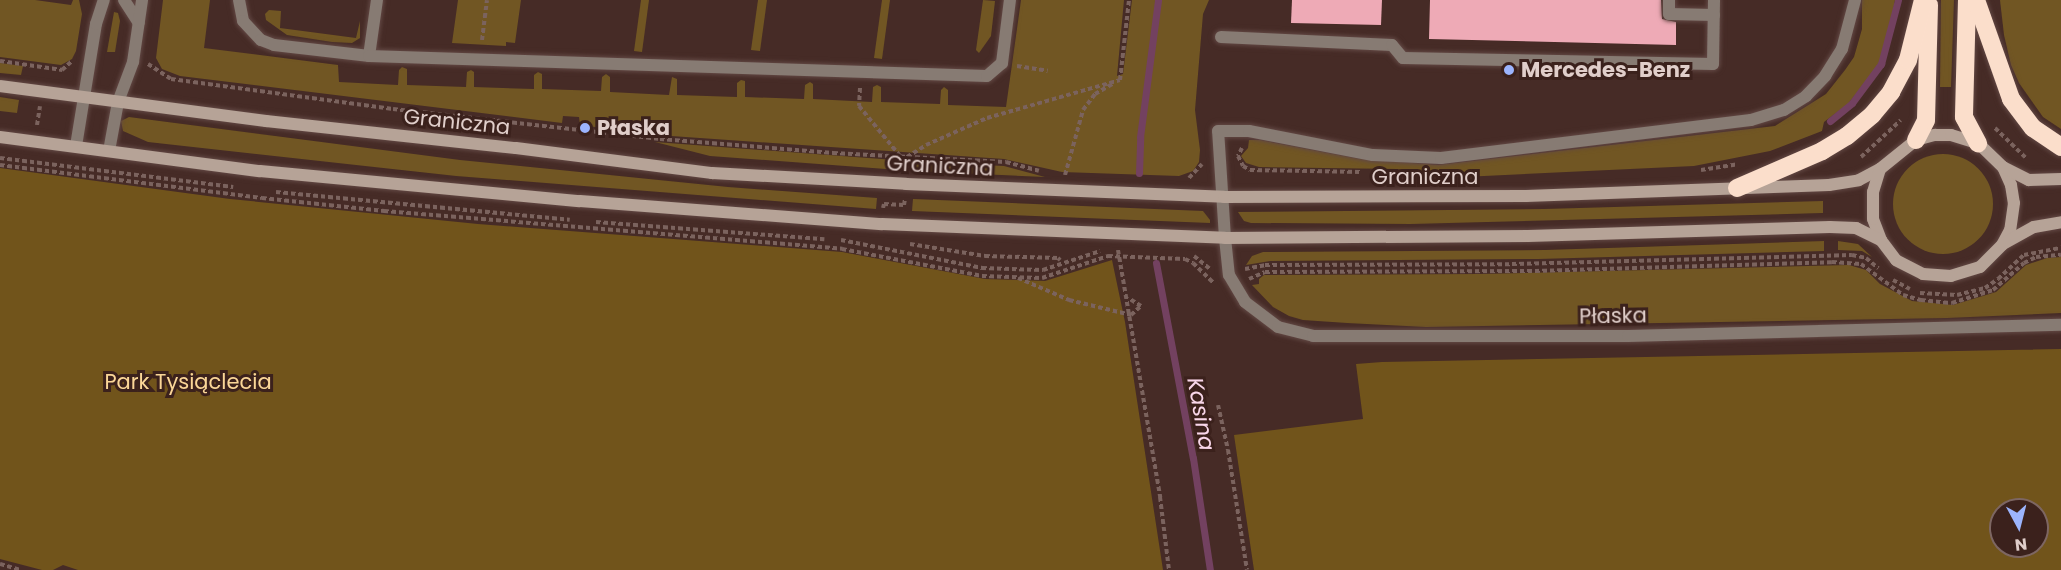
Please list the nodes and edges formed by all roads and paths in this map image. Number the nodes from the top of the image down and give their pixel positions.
1 (104, 0) edge
2 (124, 0) edge
3 (142, 0) edge
4 (239, 0) edge
5 (377, 0) edge
6 (487, 0) edge
7 (1010, 0) edge
8 (1129, 0) edge
9 (1670, 0) edge
10 (1714, 0) edge
11 (1855, 0) edge
12 (1923, 0) edge
13 (1929, 0) edge
14 (1967, 0) edge
15 (1976, 0) edge
16 (1714, 15) junction
17 (139, 23) junction
18 (1221, 37) dead end
19 (482, 40) dead end
20 (369, 56) junction
21 (91, 57) junction
22 (0, 61) edge
23 (133, 62) junction
24 (1002, 63) junction
25 (46, 68) junction
26 (1048, 71) dead end
27 (860, 72) junction
28 (1120, 80) junction
29 (0, 86) edge
30 (42, 92) junction
31 (85, 97) junction
32 (118, 102) junction
33 (1249, 131) junction
34 (0, 137) edge
35 (1916, 140) junction
36 (35, 142) junction
37 (1978, 143) junction
38 (76, 146) junction
39 (2061, 147) edge
40 (109, 151) junction
41 (900, 157) junction
42 (907, 157) junction
43 (1203, 158) dead end
44 (32, 162) dead end
45 (1748, 162) dead end
46 (0, 165) edge
47 (2003, 167) junction
48 (1880, 169) junction
49 (1695, 171) dead end
50 (907, 172) dead end
51 (1045, 172) dead end
52 (1370, 172) dead end
53 (1055, 175) dead end
54 (1064, 177) junction
55 (1076, 177) dead end
56 (2061, 179) edge
57 (1186, 180) dead end
58 (1737, 188) junction
59 (1224, 197) junction
60 (905, 198) dead end
61 (883, 212) dead end
62 (2061, 222) edge
63 (1115, 234) junction
64 (1225, 237) junction
65 (1881, 240) junction
66 (903, 243) dead end
67 (2002, 245) junction
68 (1184, 252) dead end
69 (2060, 252) edge
70 (1120, 258) junction
71 (1832, 259) dead end
72 (1060, 260) dead end
73 (1245, 269) dead end
74 (1214, 270) dead end
75 (1016, 277) junction
76 (1209, 279) dead end
77 (1248, 279) dead end
78 (1128, 298) junction
79 (1131, 315) junction
80 (2061, 325) edge
81 (1218, 405) dead end
82 (0, 564) edge
83 (21, 570) edge
84 (1169, 570) edge
85 (1247, 570) edge

1 - 21 street
2 - 17 street
3 - 17 street
4 - 20 street
5 - 20 street
6 - 19 path
7 - 24 street
8 - 28 path
9 - 16 street
10 - 16 street
11 - 33 street
12 - 58 highway
13 - 35 highway
14 - 37 highway
15 - 39 highway
16 - 18 street
17 - 23 street
20 - 27 street
21 - 25 path
21 - 31 street
22 - 25 path
23 - 32 street
23 - 41 path
24 - 26 path
24 - 27 street
25 - 30 path
27 - 41 path
28 - 42 path
28 - 54 path
29 - 30 main road, Graniczna
30 - 31 main road, Graniczna
30 - 36 path
31 - 32 main road, Graniczna
31 - 38 street
32 - 40 street
32 - 59 main road, Graniczna
33 - 52 path
33 - 59 street, Płaska
34 - 36 main road
35 - 37 main road
35 - 48 main road
36 - 38 main road
36 - 44 path
37 - 47 main road
38 - 40 main road
40 - 63 main road
41 - 42 path
42 - 50 path
42 - 51 path
43 - 57 path
45 - 49 path
46 - 75 path
47 - 56 main road
47 - 67 main road
48 - 58 main road, Graniczna
48 - 65 main road
53 - 54 path
54 - 55 path
58 - 59 main road, Graniczna
59 - 64 street, Płaska
60 - 61 path
62 - 67 main road
63 - 64 main road
63 - 70 path
64 - 65 main road
64 - 80 street, Płaska
65 - 67 main road
66 - 72 path
68 - 74 path
69 - 73 path
70 - 75 path
70 - 76 path
70 - 78 path
71 - 77 path
75 - 79 path
78 - 79 path
78 - 79 path
79 - 84 path
81 - 85 path
82 - 83 path

